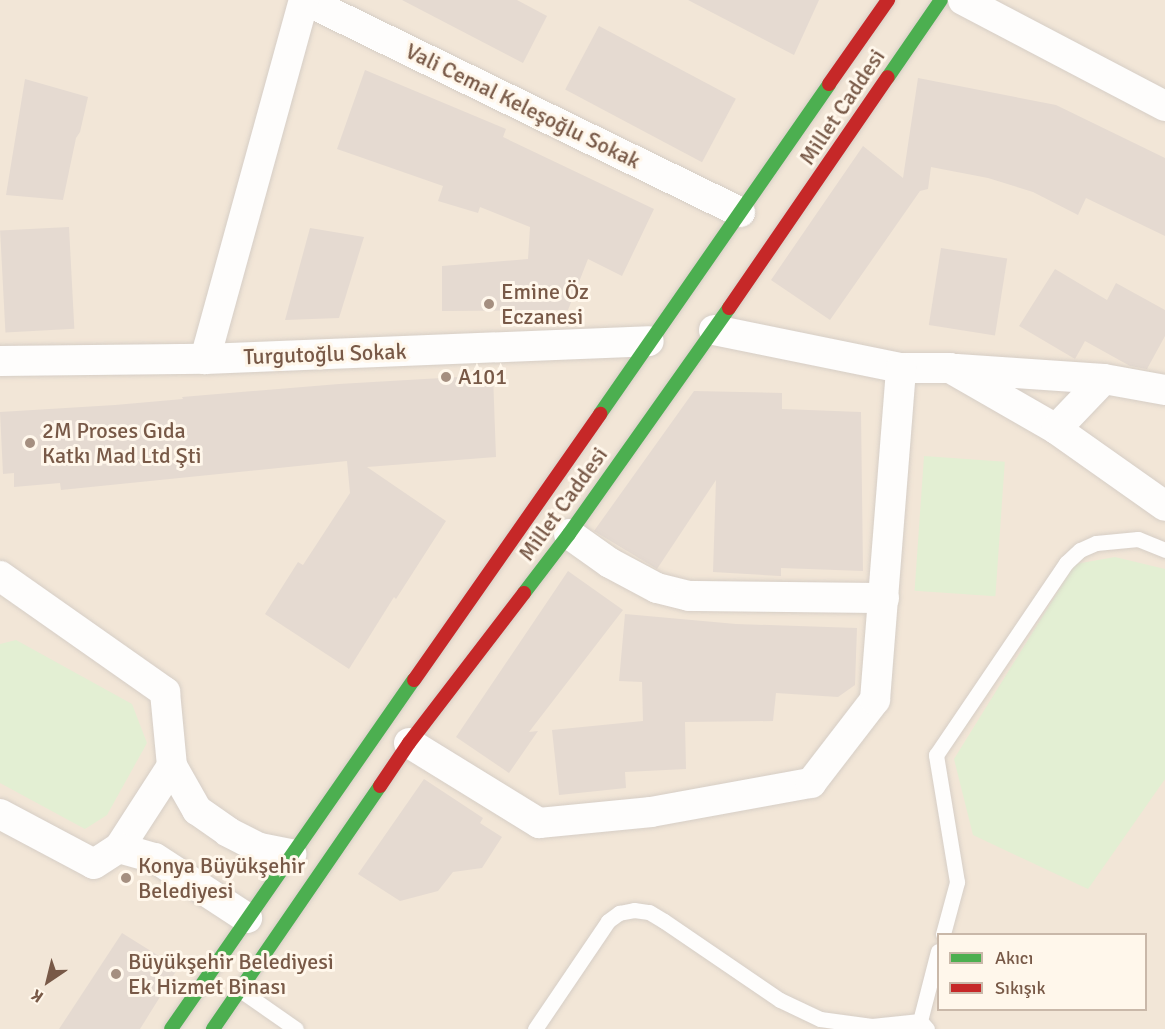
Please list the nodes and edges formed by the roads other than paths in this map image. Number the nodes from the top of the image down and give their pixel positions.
1 (305, 0) edge
2 (888, 0) edge
3 (941, 0) edge
4 (963, 0) edge
5 (1165, 106) edge
6 (740, 212) junction
7 (714, 330) junction
8 (649, 341) junction
9 (205, 359) junction
10 (0, 361) edge
11 (901, 368) junction
12 (950, 368) junction
13 (1104, 379) junction
14 (1165, 390) edge
15 (1056, 429) junction
16 (1165, 506) edge
17 (569, 534) junction
18 (1165, 550) edge
19 (0, 576) edge
20 (884, 598) junction
21 (410, 743) junction
22 (172, 766) junction
23 (0, 814) edge
24 (119, 848) junction
25 (291, 854) junction
26 (247, 918) junction
27 (943, 933) edge
28 (937, 961) edge
29 (240, 990) junction
30 (924, 1025) edge
31 (871, 1027) edge
32 (171, 1029) edge
33 (213, 1029) edge
34 (297, 1029) edge
35 (535, 1029) edge

1 - 6 street, Vali Cemal Keleşoğlu Sokak
1 - 9 street
2 - 6 main road, Millet Caddesi
3 - 7 main road, Millet Caddesi
4 - 5 street
6 - 8 main road, Millet Caddesi
7 - 11 street
7 - 17 main road, Millet Caddesi
8 - 9 street, Turgutoğlu Sokak
8 - 25 main road, Millet Caddesi
9 - 10 street, Turgutoğlu Sokak
11 - 12 street
11 - 20 street
12 - 13 street
12 - 15 street
13 - 14 street
13 - 15 street
15 - 16 street
17 - 20 street
17 - 21 main road, Millet Caddesi
18 - 27 lane
19 - 22 street
20 - 21 street
21 - 29 main road, Millet Caddesi
22 - 24 street
22 - 25 street
23 - 24 street
24 - 26 street
25 - 26 main road, Millet Caddesi
26 - 32 main road, Millet Caddesi
28 - 30 lane
29 - 33 main road, Millet Caddesi
29 - 34 lane
30 - 31 lane
31 - 35 lane

